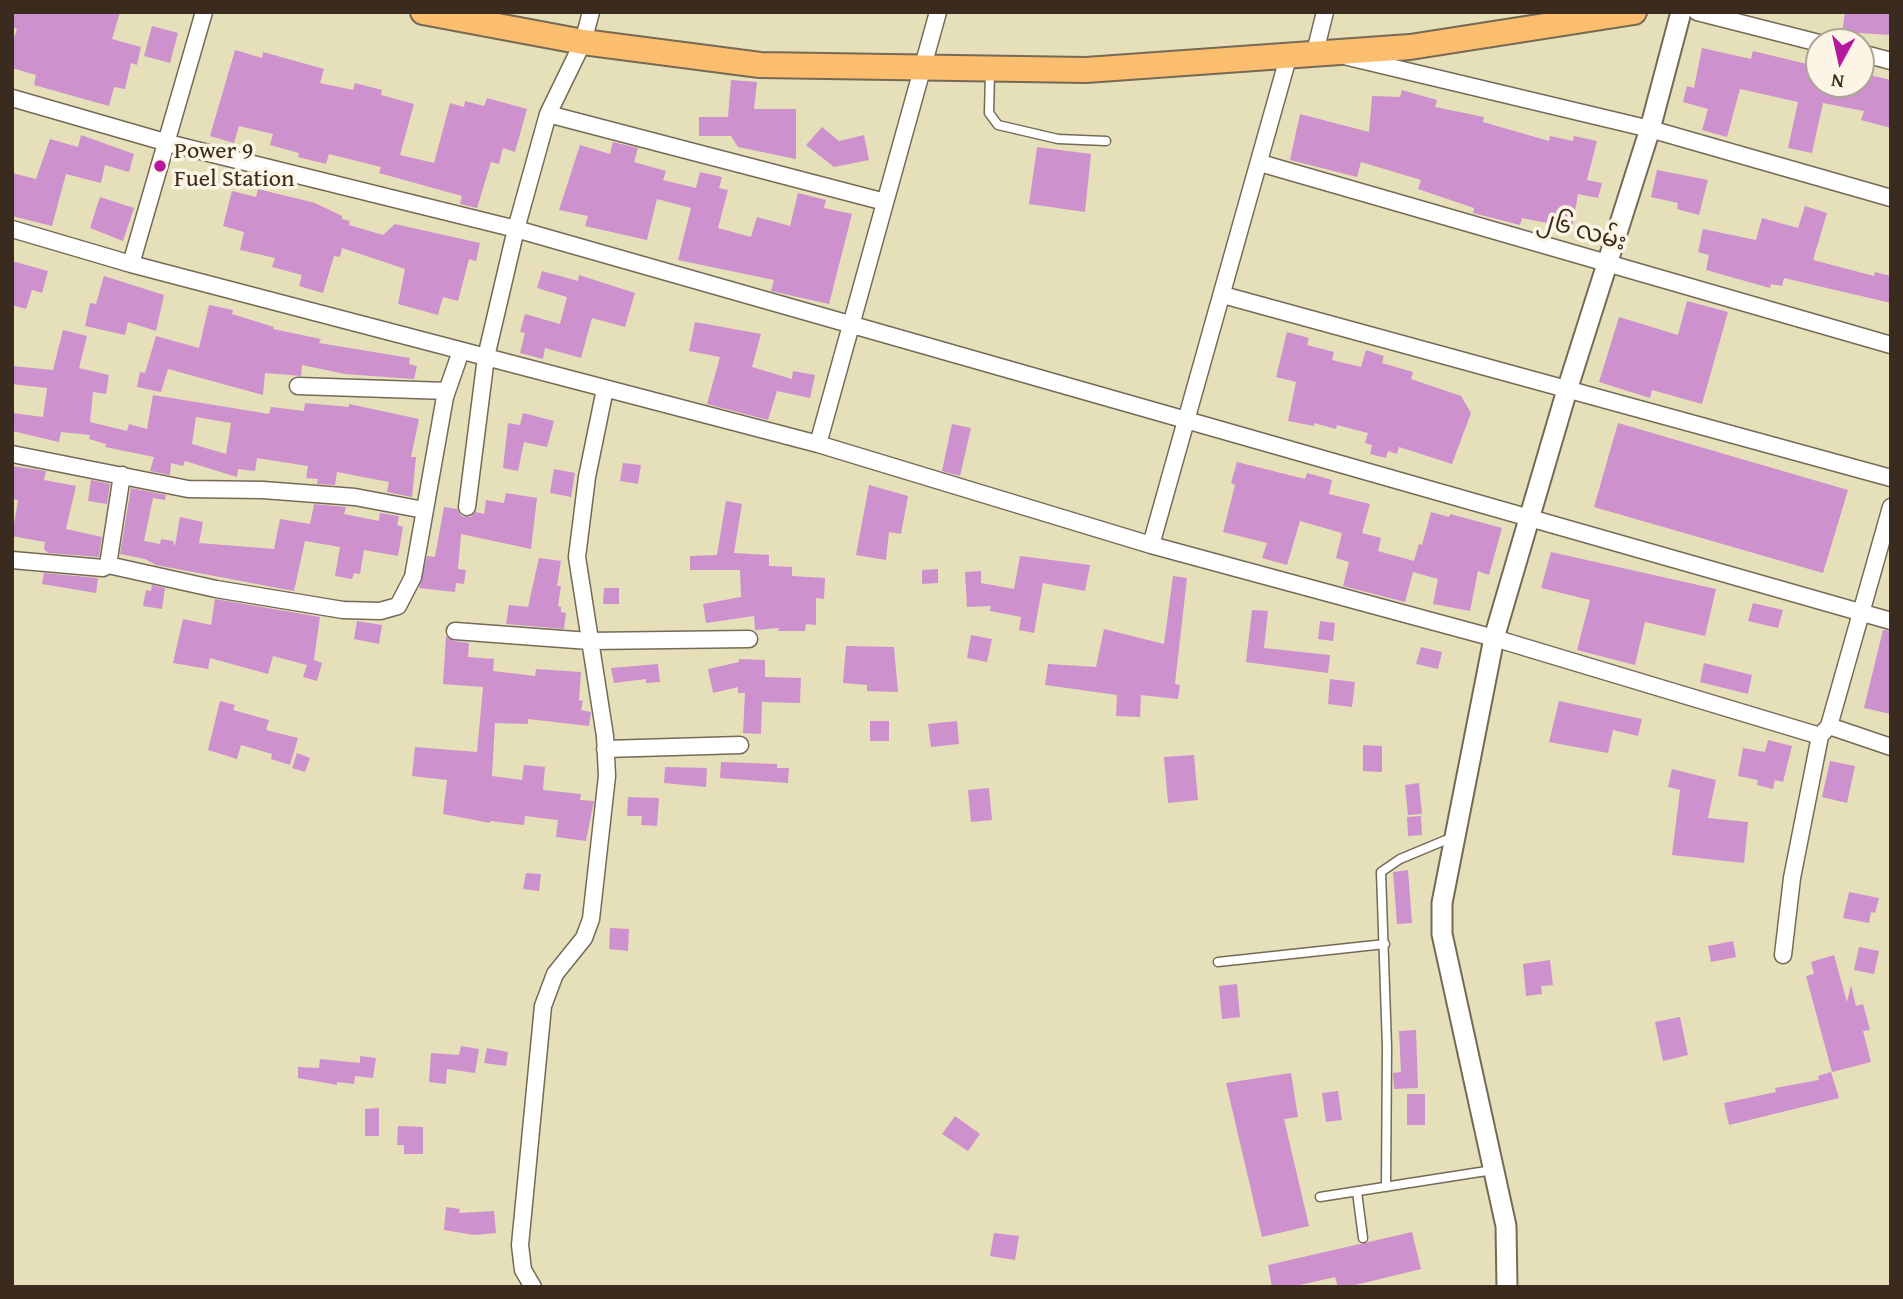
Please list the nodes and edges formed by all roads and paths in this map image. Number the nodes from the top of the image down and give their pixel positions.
1 (204, 12) edge
2 (423, 12) edge
3 (590, 12) edge
4 (938, 12) edge
5 (1325, 12) edge
6 (1634, 12) edge
7 (1681, 12) edge
8 (1698, 12) edge
9 (1805, 39) edge
10 (583, 43) junction
11 (1324, 55) junction
12 (1288, 58) junction
13 (923, 70) junction
14 (990, 70) junction
15 (12, 98) edge
16 (548, 114) junction
17 (1650, 129) junction
18 (1106, 141) dead end
19 (168, 143) junction
20 (1260, 163) junction
21 (1891, 198) edge
22 (885, 202) junction
23 (12, 229) edge
24 (516, 229) junction
25 (131, 264) junction
26 (1608, 264) junction
27 (1223, 295) junction
28 (850, 322) junction
29 (1891, 345) edge
30 (461, 351) junction
31 (486, 358) junction
32 (298, 386) dead end
33 (606, 389) junction
34 (1567, 390) junction
35 (447, 391) junction
36 (1187, 422) junction
37 (818, 444) junction
38 (12, 454) edge
39 (122, 475) junction
40 (1891, 478) edge
41 (467, 507) dead end
42 (1891, 507) edge
43 (424, 510) junction
44 (1531, 517) junction
45 (1152, 545) junction
46 (12, 560) edge
47 (108, 565) junction
48 (1862, 613) junction
49 (1891, 621) edge
50 (455, 631) dead end
51 (1494, 638) junction
52 (749, 639) dead end
53 (589, 641) junction
54 (1825, 731) junction
55 (740, 745) dead end
56 (1891, 747) edge
57 (606, 749) junction
58 (1453, 837) junction
59 (1385, 944) junction
60 (1783, 955) dead end
61 (1218, 962) dead end
62 (1494, 1169) junction
63 (1386, 1187) junction
64 (1357, 1192) junction
65 (1320, 1197) dead end
66 (1363, 1238) dead end
67 (533, 1287) edge
68 (1507, 1287) edge

1 - 19 street
2 - 10 main road
3 - 10 street
4 - 13 street
5 - 11 street
6 - 11 main road
7 - 17 street
8 - 9 street
10 - 13 main road
10 - 16 street
11 - 12 main road
11 - 17 street
12 - 14 main road
12 - 20 street
13 - 14 main road
13 - 22 street
14 - 18 lane
15 - 19 street
16 - 22 street
16 - 24 street
17 - 21 street
17 - 26 street
19 - 24 street
19 - 25 street
20 - 26 street, ၂၆ လမ်း
20 - 27 street
22 - 28 street
23 - 25 street
24 - 28 street
24 - 31 street
25 - 30 street
26 - 29 street, ၂၆ လမ်း
26 - 34 street
27 - 34 street
27 - 36 street
28 - 36 street
28 - 37 street
30 - 31 street
30 - 35 street
31 - 33 street
31 - 41 street
32 - 35 street
33 - 37 street
33 - 53 street
34 - 40 street
34 - 44 street
35 - 43 street
36 - 44 street
36 - 45 street
37 - 45 street
38 - 39 street
39 - 43 street
39 - 47 street
42 - 48 street
43 - 47 street
44 - 48 street
44 - 51 street
45 - 51 street
46 - 47 street
48 - 49 street
48 - 54 street
50 - 53 street
51 - 54 street
51 - 58 street
52 - 53 street
53 - 57 street
54 - 56 street
54 - 60 street
55 - 57 street
57 - 67 street
58 - 59 lane
58 - 62 street
59 - 61 lane
59 - 63 lane
62 - 63 lane
62 - 68 street
63 - 64 lane
64 - 65 lane
64 - 66 lane

